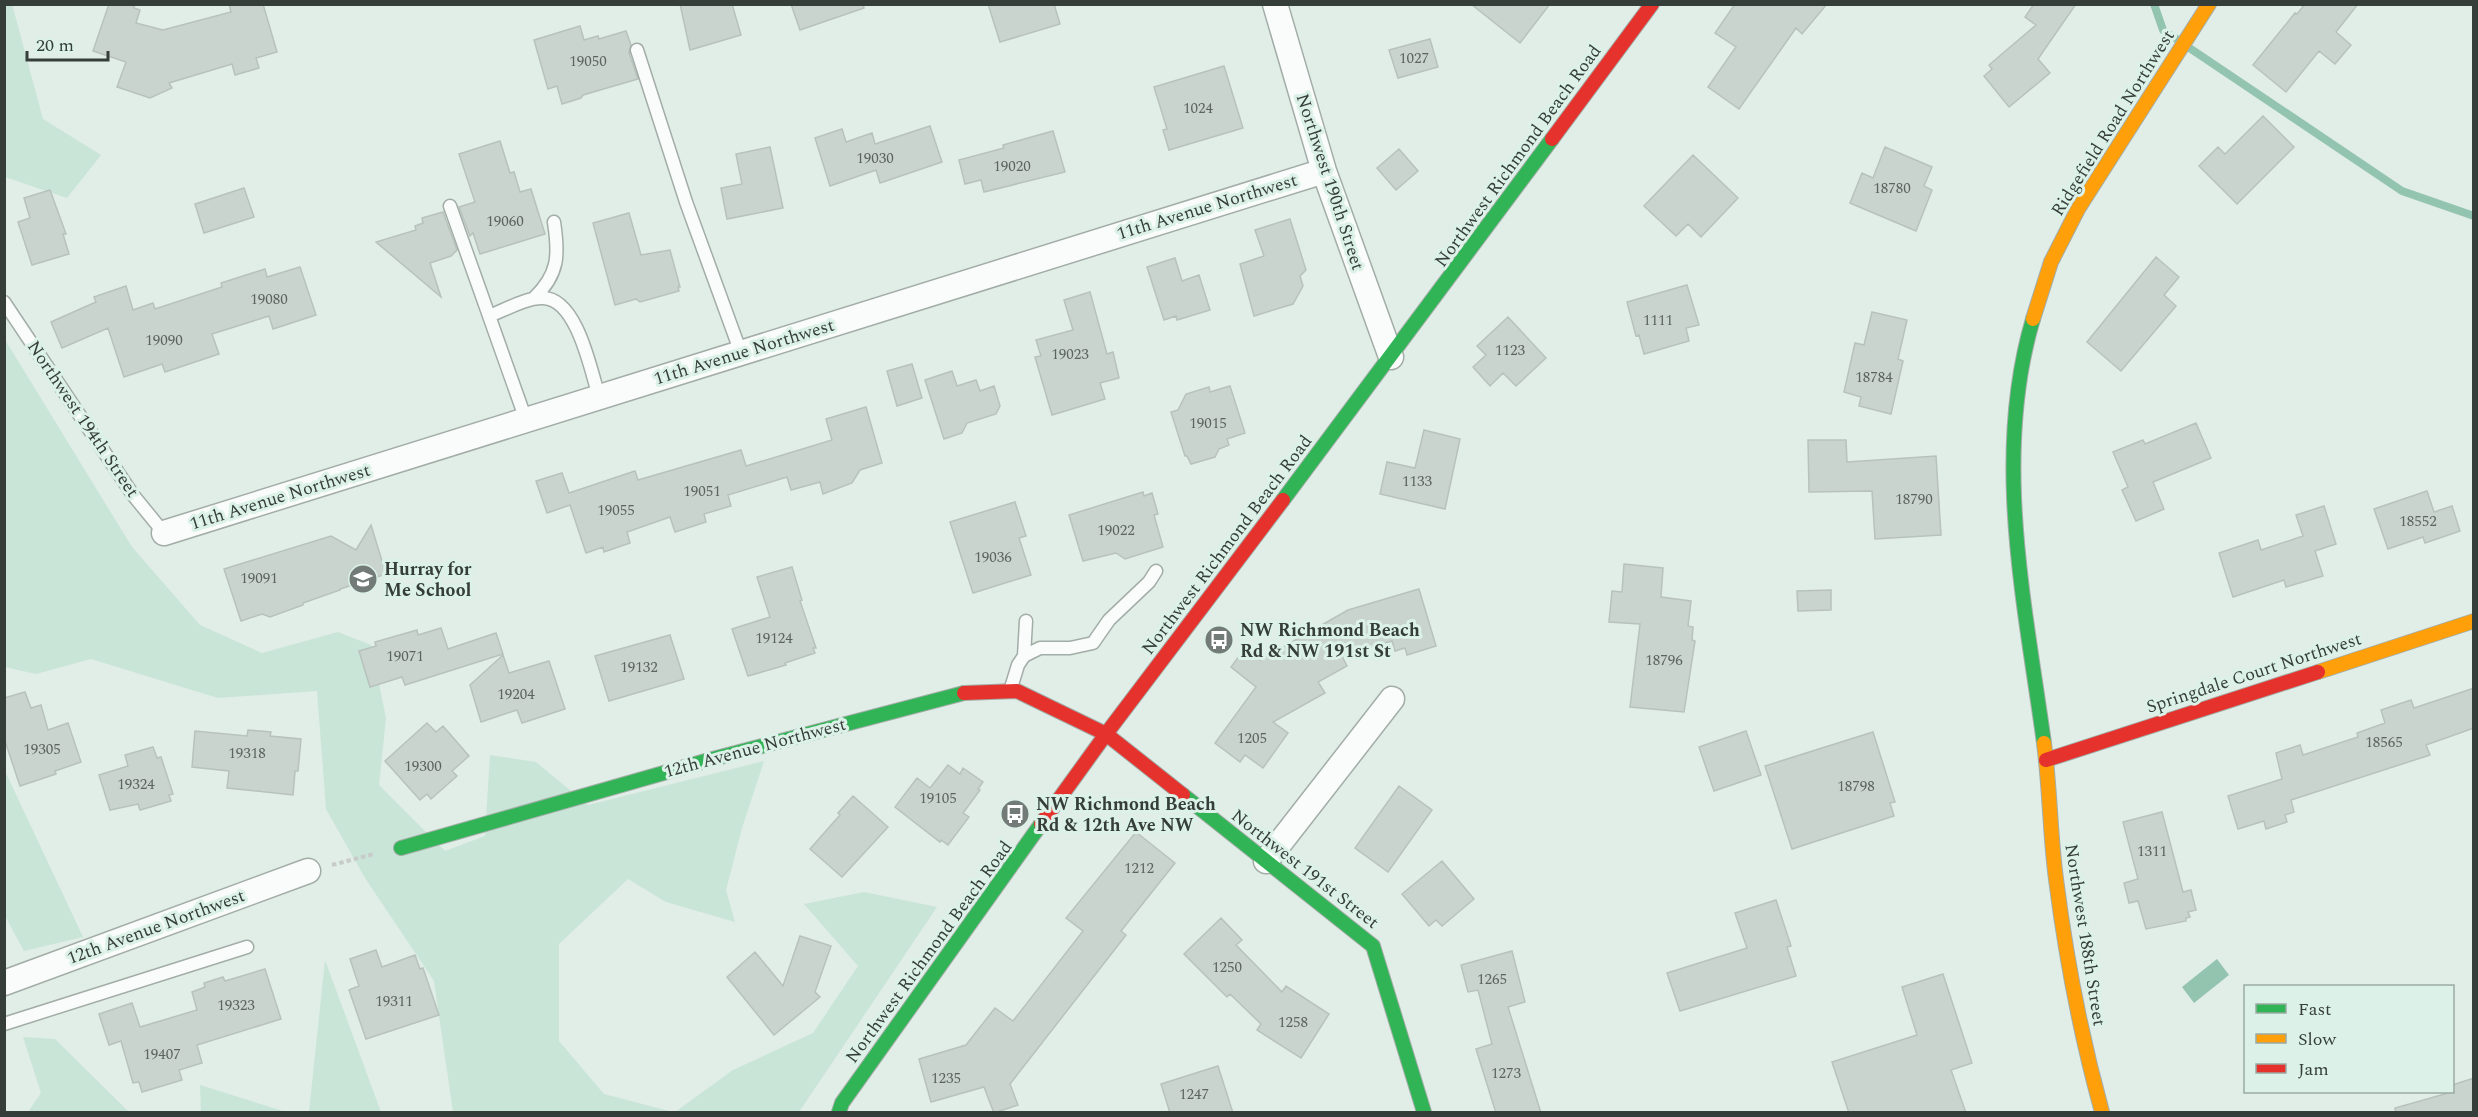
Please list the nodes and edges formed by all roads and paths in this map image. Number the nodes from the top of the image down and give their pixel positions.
1 (1275, 4) edge
2 (1652, 4) edge
3 (2209, 4) edge
4 (638, 50) dead end
5 (1324, 171) junction
6 (450, 206) dead end
7 (554, 222) dead end
8 (534, 298) junction
9 (4, 302) edge
10 (489, 316) junction
11 (741, 352) junction
12 (1391, 357) junction
13 (599, 397) junction
14 (526, 420) junction
15 (164, 533) joint
16 (1156, 571) dead end
17 (1026, 621) dead end
18 (2474, 621) edge
19 (1023, 656) junction
20 (1010, 692) junction
21 (1392, 699) dead end
22 (1106, 734) junction
23 (2046, 760) junction
24 (401, 848) joint
25 (1266, 861) junction
26 (308, 871) joint
27 (247, 947) dead end
28 (4, 983) edge
29 (4, 1024) edge
30 (838, 1113) edge
31 (1424, 1113) edge
32 (2102, 1113) edge

1 - 5 street, Northwest 190th Street
2 - 12 street, Northwest Richmond Beach Road
3 - 23 street, Ridgefield Road Northwest
4 - 11 lane
5 - 11 street, 11th Avenue Northwest
5 - 12 street, Northwest 190th Street
6 - 10 lane
7 - 8 lane
8 - 10 lane
8 - 13 lane
9 - 15 lane, Northwest 194th Street
10 - 14 lane
11 - 13 street, 11th Avenue Northwest
12 - 22 street, Northwest Richmond Beach Road
13 - 14 street, 11th Avenue Northwest
14 - 15 street, 11th Avenue Northwest
16 - 19 lane
17 - 19 lane
18 - 23 street, Springdale Court Northwest
19 - 20 lane
20 - 22 street, 12th Avenue Northwest
20 - 24 street, 12th Avenue Northwest
21 - 25 street
22 - 25 street, Northwest 191st Street
22 - 30 street, Northwest Richmond Beach Road
23 - 32 street, Northwest 188th Street
24 - 26 path
25 - 31 street, Northwest 191st Street
26 - 28 street, 12th Avenue Northwest
27 - 29 lane

